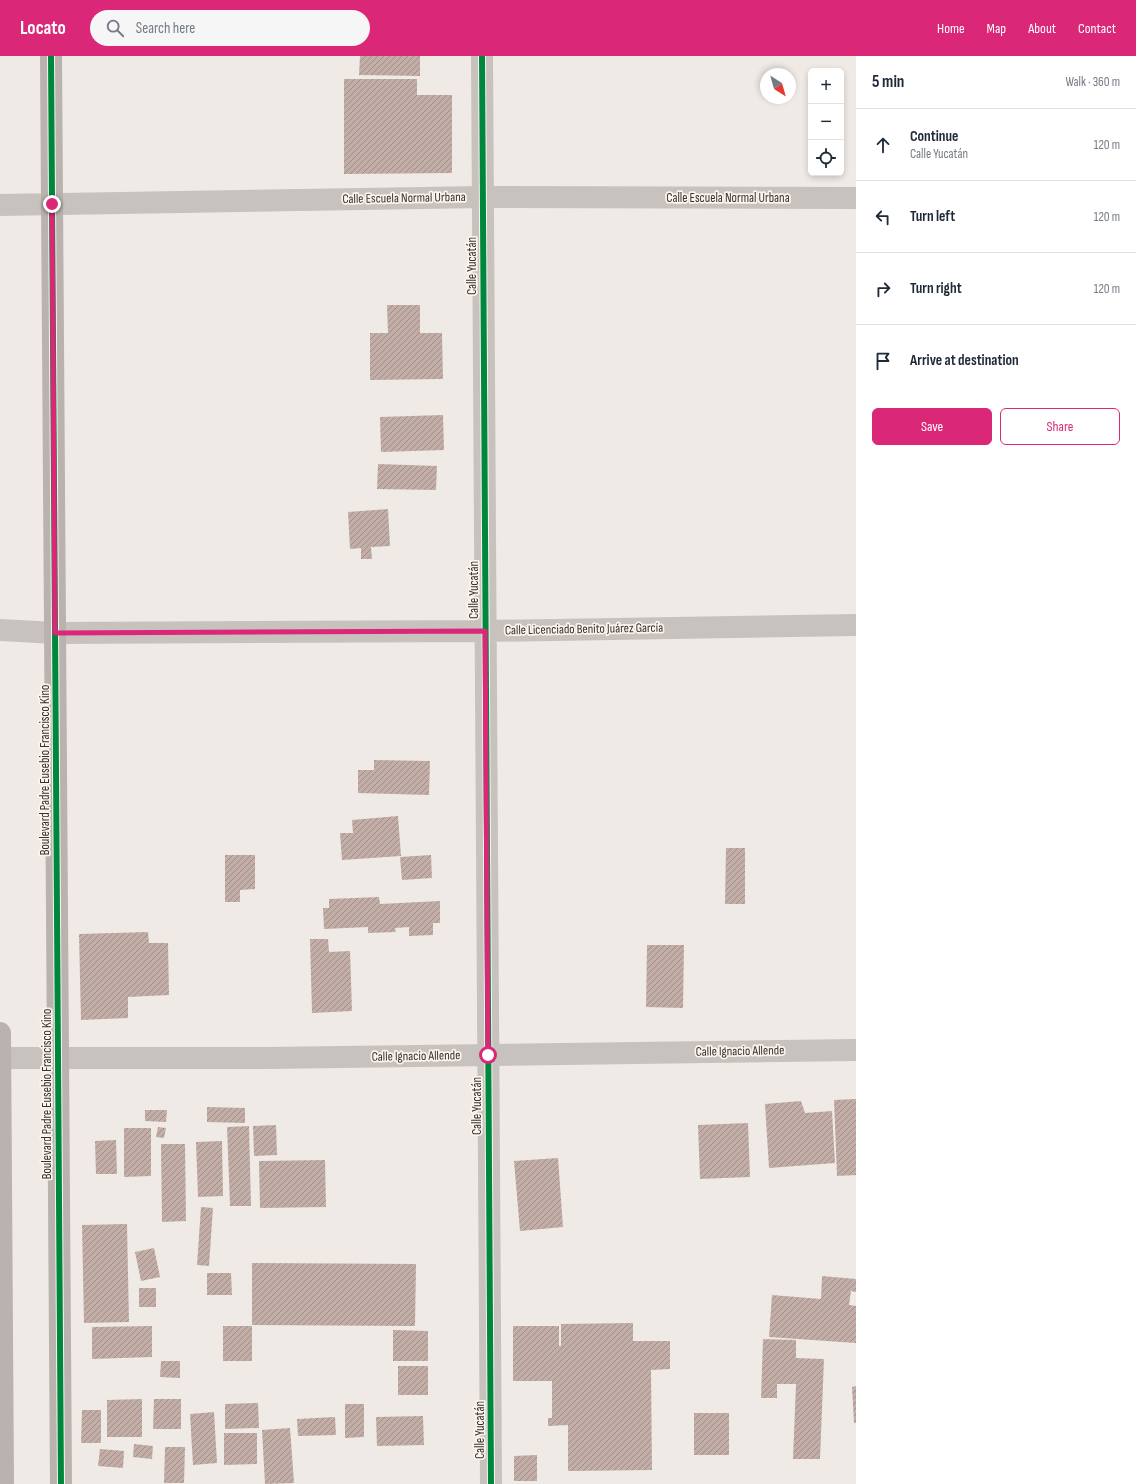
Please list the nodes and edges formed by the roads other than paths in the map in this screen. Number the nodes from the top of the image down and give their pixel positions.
1 (51, 56) edge
2 (482, 56) edge
3 (483, 197) junction
4 (856, 198) edge
5 (52, 204) junction
6 (0, 206) edge
7 (856, 625) edge
8 (0, 630) edge
9 (485, 631) junction
10 (55, 633) junction
11 (0, 1033) edge
12 (856, 1050) edge
13 (488, 1055) junction
14 (0, 1058) edge
15 (58, 1059) junction
16 (2, 1484) edge
17 (61, 1484) edge
18 (491, 1484) edge

1 - 5 street, Boulevard Padre Eusebio Francisco Kino
2 - 3 street, Calle Yucatán
3 - 4 street, Calle Escuela Normal Urbana
3 - 5 street, Calle Escuela Normal Urbana
3 - 9 street, Calle Yucatán
5 - 6 street, Calle Escuela Normal Urbana
5 - 10 street, Boulevard Padre Eusebio Francisco Kino
7 - 9 street, Calle Licenciado Benito Juárez García
8 - 10 street, Calle Licenciado Benito Juárez García
9 - 10 street, Calle Licenciado Benito Juárez García
9 - 13 street, Calle Yucatán
10 - 15 street, Boulevard Padre Eusebio Francisco Kino
11 - 14 street
12 - 13 street, Calle Ignacio Allende
13 - 15 street, Calle Ignacio Allende
13 - 18 street, Calle Yucatán
14 - 15 street, Calle Ignacio Allende
14 - 16 street
15 - 17 street, Boulevard Padre Eusebio Francisco Kino

